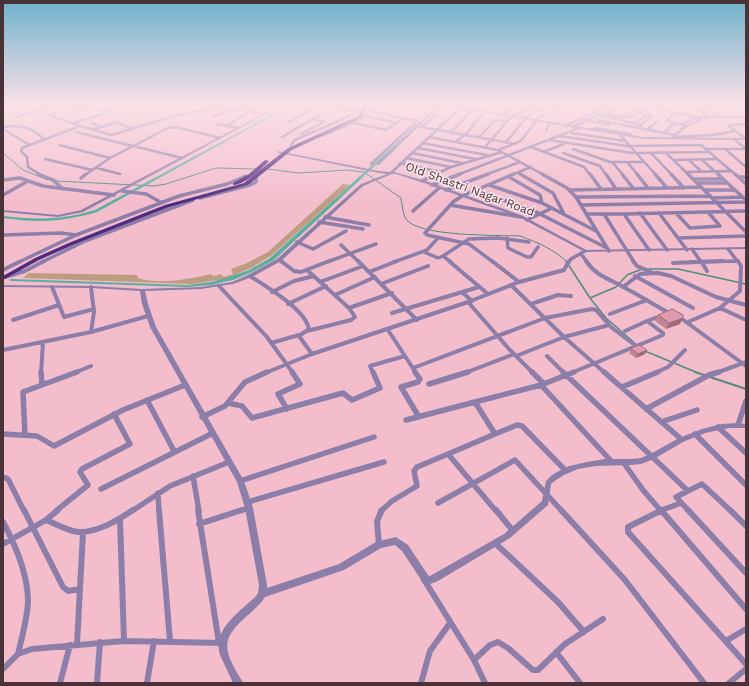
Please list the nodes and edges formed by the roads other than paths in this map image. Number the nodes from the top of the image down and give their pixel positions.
1 (19, 138) edge
2 (45, 138) edge
3 (100, 138) edge
4 (149, 138) edge
5 (220, 138) edge
6 (300, 138) edge
7 (307, 138) edge
8 (312, 138) edge
9 (316, 138) edge
10 (402, 138) edge
11 (405, 138) edge
12 (427, 138) edge
13 (433, 138) edge
14 (461, 138) edge
15 (483, 138) edge
16 (509, 138) edge
17 (524, 138) edge
18 (554, 138) edge
19 (573, 138) edge
20 (607, 138) edge
21 (623, 138) edge
22 (657, 138) edge
23 (671, 138) edge
24 (685, 138) edge
25 (42, 139) joint
26 (693, 139) junction
27 (719, 139) joint
28 (734, 139) junction
29 (746, 139) edge
30 (492, 140) junction
31 (548, 140) junction
32 (626, 141) junction
33 (455, 142) junction
34 (506, 142) junction
35 (422, 143) junction
36 (566, 143) junction
37 (28, 144) junction
38 (516, 144) junction
39 (59, 145) dead end
40 (291, 145) junction
41 (701, 145) junction
42 (132, 146) junction
43 (580, 146) junction
44 (531, 147) junction
45 (631, 147) junction
46 (418, 148) junction
47 (485, 148) junction
48 (573, 148) junction
49 (705, 148) junction
50 (725, 149) junction
51 (746, 149) edge
52 (500, 151) junction
53 (543, 152) junction
54 (708, 152) junction
55 (282, 153) junction
56 (412, 153) junction
57 (563, 153) junction
58 (636, 153) junction
59 (651, 153) junction
60 (666, 153) junction
61 (508, 155) junction
62 (489, 156) junction
63 (556, 156) junction
64 (110, 158) junction
65 (182, 158) junction
66 (406, 158) junction
67 (716, 158) junction
68 (45, 159) dead end
69 (476, 159) junction
70 (701, 159) junction
71 (673, 160) junction
72 (689, 160) junction
73 (520, 162) junction
74 (611, 162) junction
75 (627, 162) junction
76 (644, 162) junction
77 (371, 164) dead end
78 (378, 164) dead end
79 (400, 164) junction
80 (462, 164) junction
81 (451, 167) junction
82 (531, 167) junction
83 (746, 167) edge
84 (97, 168) junction
85 (92, 170) junction
86 (440, 172) junction
87 (685, 172) junction
88 (702, 172) junction
89 (716, 172) junction
90 (732, 172) junction
91 (391, 173) junction
92 (518, 173) junction
93 (120, 174) dead end
94 (255, 176) junction
95 (508, 177) junction
96 (738, 177) junction
97 (746, 177) edge
98 (81, 178) dead end
99 (693, 179) junction
100 (723, 179) junction
101 (3, 180) edge
102 (28, 181) junction
103 (422, 181) junction
104 (697, 183) junction
105 (728, 183) junction
106 (746, 184) edge
107 (432, 185) junction
108 (489, 185) junction
109 (701, 187) junction
110 (439, 188) junction
111 (633, 188) junction
112 (648, 188) junction
113 (667, 188) junction
114 (684, 188) junction
115 (63, 189) junction
116 (601, 189) junction
117 (616, 189) junction
118 (124, 190) junction
119 (446, 190) junction
120 (476, 190) junction
121 (570, 190) junction
122 (704, 190) junction
123 (735, 190) junction
124 (3, 195) edge
125 (114, 195) junction
126 (462, 196) junction
127 (576, 197) junction
128 (711, 197) junction
129 (743, 197) junction
130 (746, 201) edge
131 (542, 203) junction
132 (717, 203) junction
133 (165, 205) junction
134 (450, 205) junction
135 (581, 205) junction
136 (552, 208) junction
137 (3, 211) edge
138 (413, 211) dead end
139 (746, 211) edge
140 (676, 212) junction
141 (708, 212) junction
142 (725, 212) junction
143 (640, 213) junction
144 (659, 213) junction
145 (540, 214) junction
146 (586, 214) junction
147 (604, 214) junction
148 (624, 214) junction
149 (564, 215) junction
150 (325, 217) junction
151 (525, 218) junction
152 (320, 222) junction
153 (369, 225) dead end
154 (741, 227) junction
155 (746, 227) edge
156 (363, 229) dead end
157 (346, 231) dead end
158 (596, 231) junction
159 (746, 232) edge
160 (3, 235) edge
161 (76, 235) junction
162 (746, 236) edge
163 (438, 238) junction
164 (507, 238) junction
165 (678, 238) junction
166 (297, 242) junction
167 (529, 242) dead end
168 (465, 243) junction
169 (376, 244) dead end
170 (341, 245) dead end
171 (538, 247) dead end
172 (746, 248) edge
173 (608, 249) junction
174 (728, 249) junction
175 (649, 250) junction
176 (667, 250) junction
177 (689, 250) junction
178 (628, 251) junction
179 (424, 252) junction
180 (350, 253) junction
181 (583, 253) junction
182 (443, 256) junction
183 (279, 260) junction
184 (738, 261) junction
185 (701, 262) junction
186 (673, 263) dead end
187 (363, 266) junction
188 (428, 266) dead end
189 (3, 270) edge
190 (307, 270) junction
191 (650, 271) junction
192 (369, 272) junction
193 (708, 272) dead end
194 (4, 276) edge
195 (250, 276) junction
196 (314, 276) junction
197 (635, 276) junction
198 (375, 277) junction
199 (320, 282) junction
200 (519, 282) junction
201 (382, 284) junction
202 (511, 285) junction
203 (3, 286) edge
204 (219, 286) junction
205 (326, 286) junction
206 (619, 286) junction
207 (52, 287) junction
208 (91, 287) junction
209 (479, 287) junction
210 (142, 290) junction
211 (272, 292) junction
212 (462, 292) junction
213 (392, 293) junction
214 (488, 294) junction
215 (335, 295) junction
216 (571, 296) dead end
217 (647, 300) junction
218 (729, 300) junction
219 (470, 302) junction
220 (288, 304) junction
221 (531, 304) junction
222 (59, 305) junction
223 (746, 305) edge
224 (94, 308) junction
225 (349, 308) junction
226 (693, 308) dead end
227 (720, 308) junction
228 (407, 309) junction
229 (668, 312) junction
230 (392, 313) dead end
231 (610, 314) dead end
232 (148, 316) junction
233 (545, 318) junction
234 (13, 320) dead end
235 (417, 320) junction
236 (746, 320) edge
237 (647, 321) junction
238 (688, 322) junction
239 (609, 325) junction
240 (388, 330) junction
241 (624, 331) dead end
242 (91, 332) junction
243 (307, 332) junction
244 (300, 335) junction
245 (497, 336) junction
246 (564, 337) junction
247 (43, 342) junction
248 (271, 343) junction
249 (638, 346) junction
250 (3, 350) edge
251 (685, 350) dead end
252 (312, 354) junction
253 (515, 355) junction
254 (405, 356) junction
255 (547, 356) dead end
256 (594, 362) junction
257 (286, 364) junction
258 (745, 364) edge
259 (91, 366) dead end
260 (413, 368) junction
261 (566, 374) junction
262 (42, 384) junction
263 (429, 384) dead end
264 (185, 385) junction
265 (542, 385) junction
266 (622, 387) junction
267 (147, 400) junction
268 (746, 401) edge
269 (475, 402) junction
270 (228, 403) junction
271 (646, 409) junction
272 (287, 410) junction
273 (697, 410) dead end
274 (114, 414) junction
275 (202, 417) junction
276 (419, 417) junction
277 (406, 420) dead end
278 (661, 422) junction
279 (742, 425) edge
280 (718, 427) junction
281 (213, 433) junction
282 (3, 434) edge
283 (495, 434) junction
284 (695, 434) junction
285 (25, 436) junction
286 (374, 437) dead end
287 (681, 440) junction
288 (174, 451) junction
289 (746, 453) edge
290 (448, 454) junction
291 (653, 456) junction
292 (229, 462) junction
293 (384, 462) dead end
294 (612, 462) junction
295 (623, 462) junction
296 (566, 471) junction
297 (193, 476) junction
298 (3, 477) edge
299 (240, 481) junction
300 (473, 482) junction
301 (746, 485) edge
302 (102, 488) dead end
303 (687, 490) junction
304 (546, 492) junction
305 (158, 493) junction
306 (438, 503) dead end
307 (681, 503) junction
308 (249, 505) junction
309 (660, 510) junction
310 (120, 519) junction
311 (46, 520) junction
312 (3, 522) edge
313 (199, 524) junction
314 (746, 526) edge
315 (33, 527) junction
316 (513, 531) junction
317 (82, 532) junction
318 (12, 538) junction
319 (3, 544) edge
320 (496, 544) junction
321 (379, 545) junction
322 (420, 573) junction
323 (746, 573) edge
324 (80, 589) junction
325 (262, 594) junction
326 (746, 609) edge
327 (603, 619) dead end
328 (450, 623) junction
329 (746, 629) edge
330 (584, 632) junction
331 (124, 640) junction
332 (154, 641) junction
333 (170, 641) junction
334 (726, 641) junction
335 (100, 642) junction
336 (220, 643) junction
337 (73, 644) junction
338 (556, 652) junction
339 (18, 654) junction
340 (474, 660) junction
341 (746, 664) edge
342 (3, 669) edge
343 (746, 669) edge
344 (60, 683) edge
345 (97, 683) edge
346 (147, 683) edge
347 (238, 683) edge
348 (421, 683) edge
349 (485, 683) edge
350 (580, 683) edge
351 (704, 683) edge
352 (729, 683) edge

1 - 37 street
2 - 25 street
3 - 42 street
4 - 42 street
5 - 65 street
6 - 40 street
7 - 40 highway
8 - 55 highway
9 - 55 street
10 - 77 street
11 - 78 street
12 - 35 street
13 - 33 street
14 - 33 street
15 - 30 street
16 - 34 street
17 - 38 street
18 - 31 street
19 - 45 street
20 - 32 street
21 - 32 street
22 - 23 street
24 - 26 street
25 - 37 street
26 - 27 street
26 - 41 street
27 - 28 street
28 - 29 street
28 - 51 street
30 - 34 street
30 - 47 street
31 - 36 street
31 - 44 street
32 - 45 street
33 - 47 street
34 - 38 street
35 - 46 street
35 - 62 street
36 - 43 street
36 - 53 street
37 - 115 street
38 - 52 street
39 - 64 street
40 - 55 highway
41 - 45 street
41 - 49 street
42 - 64 street
42 - 65 street
43 - 48 street
43 - 58 street
44 - 53 street
44 - 61 street
45 - 58 street
46 - 56 street
46 - 69 street
47 - 52 street
48 - 57 street
48 - 74 street
49 - 50 street
49 - 54 street
50 - 51 street
50 - 83 street
52 - 61 street
52 - 62 street
53 - 63 street
54 - 60 street
54 - 67 street
55 - 91 street, Old Shastri Nagar Road
55 - 94 highway
55 - 94 highway
56 - 66 street
56 - 80 street
57 - 63 street
57 - 117 street
58 - 59 street
58 - 76 street
59 - 60 street
59 - 114 street
60 - 71 street
61 - 73 street
61 - 107 street
62 - 69 street
63 - 116 street
64 - 84 street
65 - 118 street
66 - 79 street
66 - 81 street
67 - 70 street
67 - 90 street
68 - 85 street
69 - 80 street
70 - 72 street
70 - 89 street
71 - 72 street
71 - 87 street
72 - 88 street
73 - 82 street
73 - 119 street
74 - 75 street
74 - 111 street
75 - 76 street
75 - 112 street
76 - 113 street
79 - 86 street
79 - 91 street
80 - 81 street
81 - 86 street
82 - 92 street
82 - 121 street
84 - 85 street
84 - 93 street
85 - 98 street
86 - 103 street
87 - 88 street
87 - 99 street
88 - 89 street
89 - 90 street
89 - 100 street
90 - 96 street
91 - 103 street, Old Shastri Nagar Road
91 - 150 street
92 - 95 street
92 - 149 street
94 - 133 highway
95 - 108 street
95 - 131 street
96 - 97 street
96 - 106 street
99 - 100 street
99 - 104 street
100 - 105 street
101 - 102 street
102 - 115 street
102 - 124 street
103 - 107 street, Old Shastri Nagar Road
104 - 105 street
104 - 109 street
105 - 123 street
107 - 110 street, Old Shastri Nagar Road
108 - 120 street
108 - 131 street
109 - 114 street
109 - 122 street
110 - 119 street, Old Shastri Nagar Road
110 - 138 street
111 - 112 street
111 - 117 street
112 - 113 street
113 - 114 street
115 - 125 street
116 - 117 street
116 - 121 street
118 - 125 street
118 - 133 street
119 - 126 street, Old Shastri Nagar Road
120 - 126 street
120 - 145 street
121 - 127 street
122 - 123 street
122 - 128 street
123 - 129 street
125 - 137 street
126 - 134 street
126 - 151 street, Old Shastri Nagar Road
127 - 128 street
127 - 135 street
128 - 129 street
128 - 132 street
129 - 130 street
130 - 132 street
131 - 136 street
132 - 135 street
132 - 142 street
133 - 161 street
133 - 194 highway
134 - 151 street
134 - 163 street
135 - 146 street
136 - 145 street
136 - 149 street
139 - 142 street
140 - 141 street
140 - 141 street
140 - 144 street
141 - 142 street
142 - 154 street
143 - 144 street
143 - 148 street
143 - 176 street
144 - 165 street
145 - 151 street
145 - 173 street
146 - 147 street
146 - 158 street
147 - 148 street
147 - 178 street
148 - 175 street
149 - 158 street
150 - 152 street
150 - 153 street
151 - 181 street, Old Shastri Nagar Road
152 - 156 street
152 - 166 street
154 - 155 street
154 - 159 street
157 - 166 street
158 - 173 street
160 - 161 street
161 - 189 street
162 - 165 street
163 - 168 street
163 - 179 street
164 - 167 street
164 - 168 street
164 - 171 street
165 - 177 street
166 - 183 street
168 - 182 street
168 - 200 street
169 - 180 street
170 - 180 street
172 - 174 street
173 - 178 street
173 - 181 street
174 - 177 street
174 - 184 street
175 - 176 street
175 - 178 street
176 - 177 street
177 - 185 street
178 - 191 street
179 - 182 street
179 - 192 street
180 - 187 street
180 - 190 street
181 - 200 street
181 - 206 street
182 - 209 street
183 - 190 street
183 - 195 street
184 - 185 street
184 - 218 street
185 - 186 street
185 - 193 street
187 - 192 street
187 - 199 street
188 - 201 street
190 - 196 street
191 - 197 street
191 - 218 street
192 - 198 street
195 - 204 street
195 - 211 street
196 - 199 street
196 - 211 street
197 - 206 street
197 - 226 street
198 - 201 street
198 - 215 street
199 - 205 street
200 - 202 street
201 - 213 street
202 - 214 street
202 - 221 street
203 - 207 street
204 - 210 street
204 - 248 street
205 - 215 street
205 - 220 street
206 - 217 street
207 - 208 street
207 - 222 street
208 - 210 street
208 - 224 street
209 - 212 street
209 - 214 street
210 - 232 street
211 - 220 street
212 - 219 street
212 - 228 street
213 - 225 street
213 - 228 street
214 - 219 street
215 - 225 street
216 - 221 street
217 - 229 street
217 - 231 street
218 - 223 street
218 - 227 street
219 - 235 street
219 - 245 street
220 - 243 street
221 - 233 street
222 - 224 street
222 - 234 street
224 - 242 street
225 - 243 street
227 - 236 street
227 - 238 street
228 - 230 street
228 - 235 street
229 - 237 street
229 - 238 street
232 - 242 street
232 - 264 street
233 - 239 street
233 - 245 street
233 - 246 street
235 - 240 street
237 - 241 street
237 - 249 street
238 - 258 street
239 - 246 street
239 - 249 street
240 - 252 street
240 - 254 street
242 - 247 street
243 - 244 street
244 - 248 street
244 - 252 street
245 - 253 street
245 - 260 street
246 - 253 street
246 - 256 street
247 - 250 street
247 - 262 street
248 - 257 street
249 - 256 street
251 - 266 street
252 - 257 street
253 - 263 street
253 - 265 street
254 - 260 street
254 - 272 street
255 - 261 street
256 - 261 street
256 - 266 street
257 - 270 street
257 - 272 street
258 - 271 street
259 - 262 street
260 - 276 street
261 - 265 street
261 - 291 street
262 - 285 street
264 - 267 street
264 - 275 street
265 - 269 street
265 - 294 street
266 - 271 street
267 - 274 street
267 - 288 street
268 - 279 street
269 - 276 street
269 - 283 street
270 - 272 street
270 - 275 street
271 - 278 street
273 - 278 street
274 - 285 street
274 - 311 street
275 - 281 street
276 - 277 street
278 - 287 street
279 - 280 street
280 - 284 street
280 - 289 street
281 - 288 street
281 - 292 street
282 - 285 street
283 - 290 street
283 - 296 street
284 - 287 street
284 - 301 street
286 - 299 street
287 - 291 street
288 - 302 street
290 - 300 street
290 - 321 street
291 - 295 street
291 - 303 street
292 - 297 street
292 - 299 street
293 - 308 street
294 - 295 street
294 - 296 street
295 - 309 street
296 - 304 street
297 - 305 street
297 - 313 street
298 - 315 street
299 - 308 street
300 - 304 street
300 - 306 street
300 - 316 street
303 - 307 street
303 - 314 street
304 - 316 street
304 - 351 street
305 - 310 street
305 - 333 street
307 - 309 street
307 - 323 street
308 - 313 street
308 - 325 street
309 - 326 street
309 - 334 street
310 - 317 street
310 - 331 street
311 - 315 street
311 - 317 street
312 - 318 street
313 - 336 street
315 - 318 street
315 - 324 street
316 - 320 street
317 - 324 street
318 - 319 street
318 - 339 street
320 - 322 street
320 - 330 street
321 - 322 street
321 - 325 street
322 - 328 street
324 - 337 street
325 - 336 street
327 - 330 street
328 - 340 street
328 - 348 street
329 - 334 street
330 - 338 street
331 - 332 street
331 - 335 street
332 - 333 street
332 - 346 street
333 - 336 street
334 - 341 street
335 - 337 street
335 - 345 street
336 - 347 street
337 - 339 street
337 - 344 street
338 - 340 street
338 - 350 street
339 - 342 street
340 - 349 street
343 - 352 street

